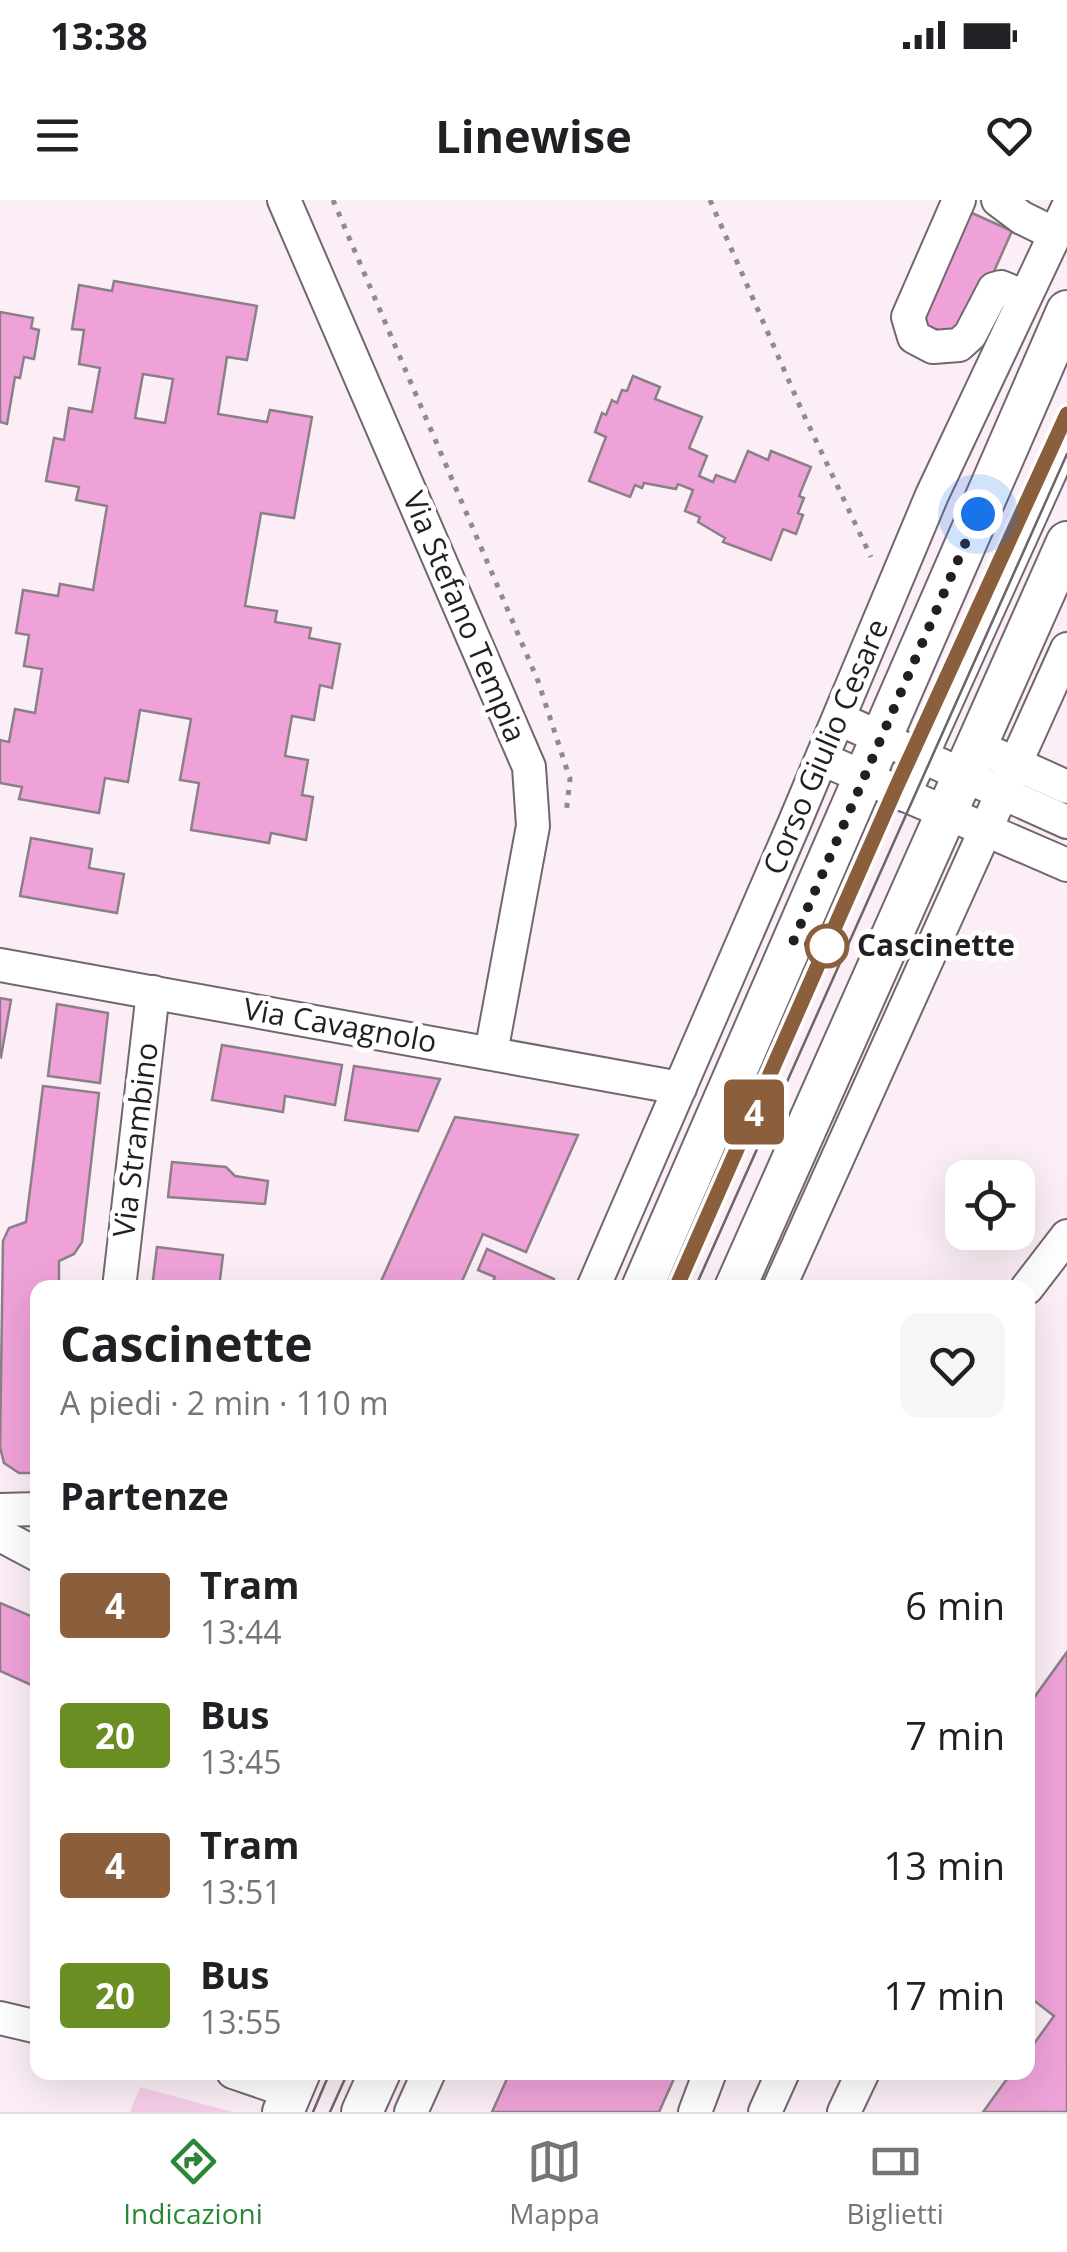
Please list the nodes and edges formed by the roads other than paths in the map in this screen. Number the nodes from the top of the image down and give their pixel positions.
1 (284, 200) edge
2 (959, 200) edge
3 (998, 200) edge
4 (1061, 222) edge
5 (1025, 297) junction
6 (1067, 311) edge
7 (1067, 434) edge
8 (1067, 542) edge
9 (1065, 661) edge
10 (839, 718) junction
11 (881, 738) junction
12 (922, 757) junction
13 (822, 758) junction
14 (969, 761) junction
15 (864, 777) junction
16 (1006, 778) junction
17 (1067, 786) edge
18 (904, 795) junction
19 (946, 813) junction
20 (1067, 822) edge
21 (983, 830) junction
22 (1067, 866) edge
23 (0, 965) edge
24 (154, 992) junction
25 (492, 1053) junction
26 (680, 1088) junction
27 (1067, 1236) edge
28 (120, 1280) edge
29 (596, 1280) edge
30 (645, 1280) edge
31 (740, 1280) edge
32 (783, 1280) edge
33 (1033, 1280) edge
34 (30, 1509) edge
35 (0, 1510) edge
36 (0, 1535) edge
37 (30, 1552) edge
38 (0, 2018) edge
39 (30, 2025) edge
40 (259, 2080) edge
41 (376, 2080) edge
42 (425, 2080) edge
43 (707, 2080) edge
44 (780, 2080) edge
45 (858, 2080) edge
46 (291, 2092) edge
47 (362, 2112) edge
48 (411, 2112) edge
49 (695, 2112) edge
50 (766, 2112) edge
51 (844, 2112) edge

1 - 25 street, Via Stefano Tempia
2 - 5 street
3 - 4 street
4 - 5 street, Corso Giulio Cesare
5 - 10 street, Corso Giulio Cesare
6 - 11 main road, Corso Giulio Cesare
7 - 12 street
8 - 14 main road
9 - 16 street
10 - 11 street
10 - 13 street, Corso Giulio Cesare
11 - 12 street
11 - 15 main road, Corso Giulio Cesare
12 - 14 street
12 - 18 street
13 - 15 street
13 - 26 street, Corso Giulio Cesare
14 - 16 street
14 - 19 main road
15 - 18 street
15 - 30 main road, Corso Giulio Cesare
16 - 17 street
16 - 20 street
16 - 21 street
18 - 19 street
19 - 21 street
19 - 31 main road
21 - 22 street
21 - 32 street
23 - 24 street, Via Cavagnolo
24 - 25 street, Via Cavagnolo
24 - 28 street, Via Strambino
25 - 26 street, Via Cavagnolo
26 - 29 street, Corso Giulio Cesare
27 - 33 street
34 - 35 street
36 - 37 street
38 - 39 street
40 - 46 street
41 - 47 main road
42 - 48 street
43 - 49 street
44 - 50 street
45 - 51 street

